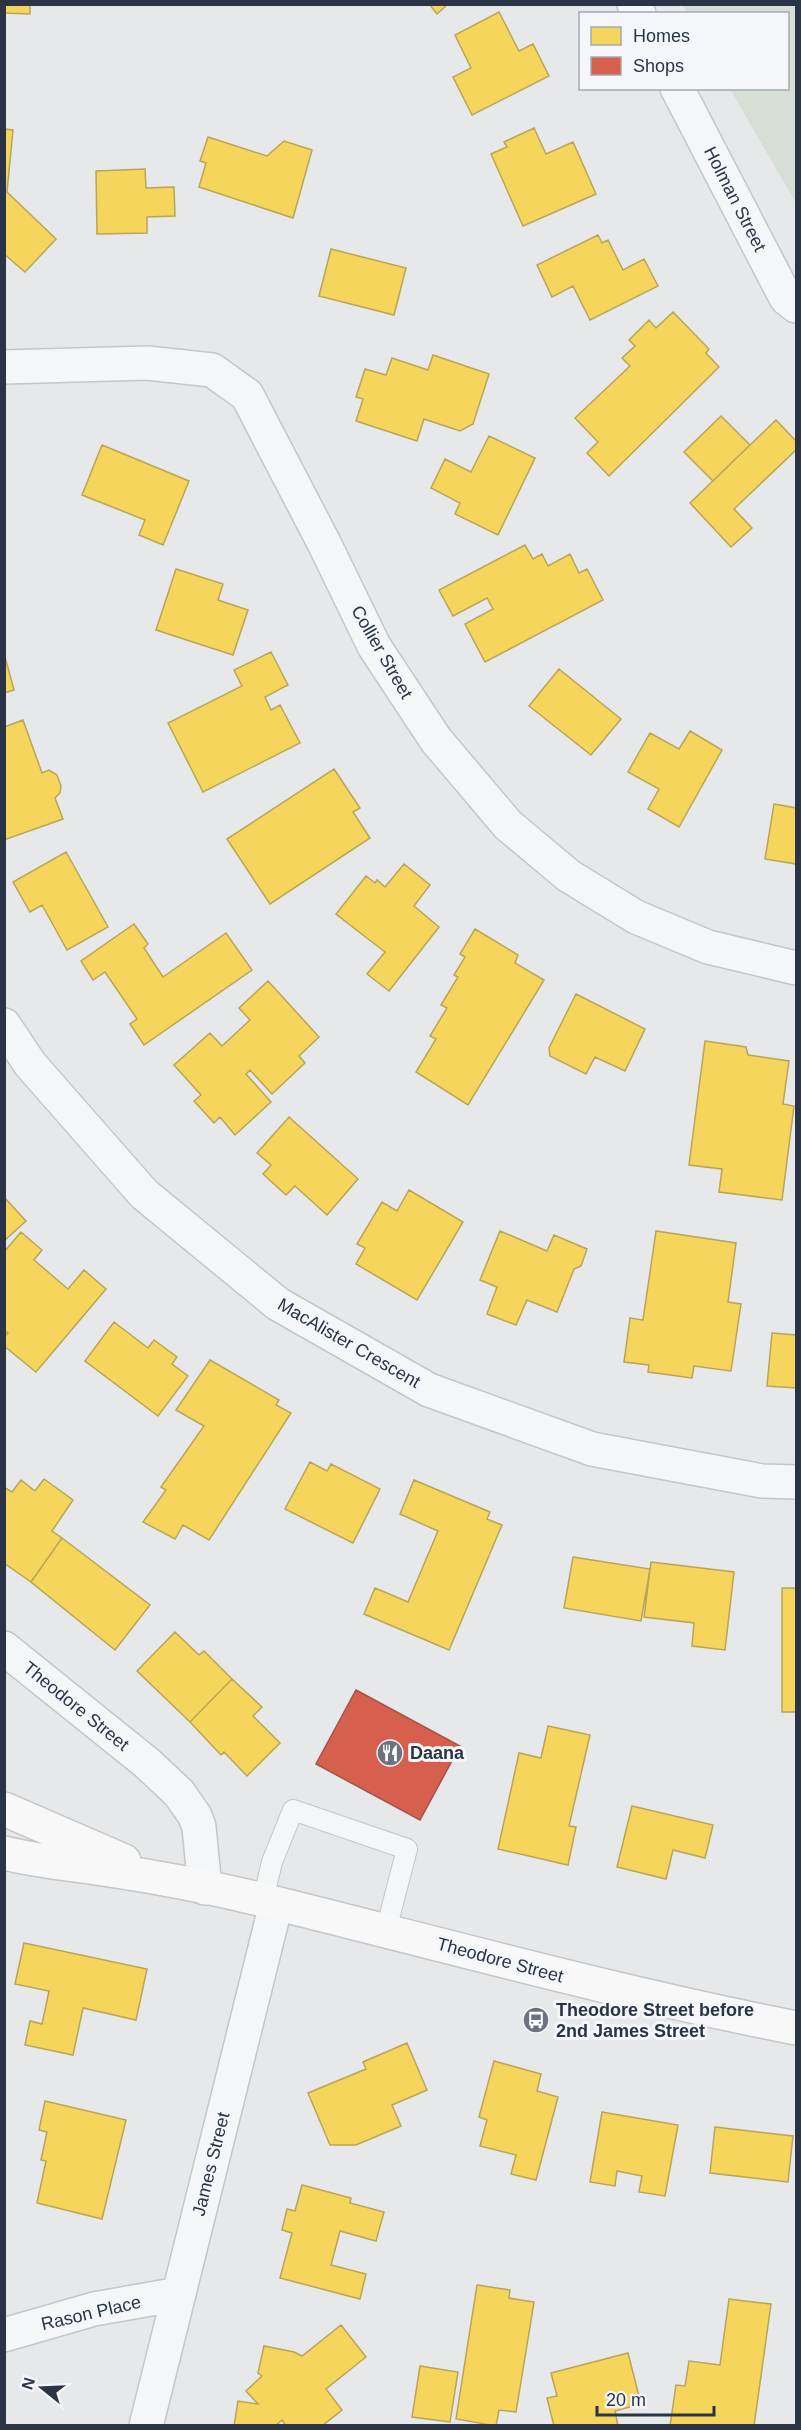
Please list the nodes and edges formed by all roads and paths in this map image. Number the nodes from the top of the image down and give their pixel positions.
1 (678, 90) edge
2 (796, 306) edge
3 (4, 367) edge
4 (796, 968) edge
5 (4, 1025) edge
6 (796, 1482) edge
7 (4, 1648) edge
8 (4, 1809) edge
9 (4, 1853) edge
10 (163, 1878) junction
11 (205, 1888) junction
12 (269, 1902) junction
13 (386, 1930) junction
14 (796, 2028) edge
15 (179, 2294) junction
16 (4, 2335) edge
17 (146, 2426) edge

1 - 2 street, Holman Street
3 - 4 street, Collier Street
5 - 6 street, MacAlister Crescent
7 - 11 street, Theodore Street
8 - 10 main road, Theodore Street
9 - 10 main road, Theodore Street
10 - 11 main road, Theodore Street
11 - 12 main road, Theodore Street
12 - 13 main road, Theodore Street
12 - 13 lane
12 - 15 street, James Street
13 - 14 main road, Theodore Street
15 - 16 street, Rason Place
15 - 17 street, James Street

